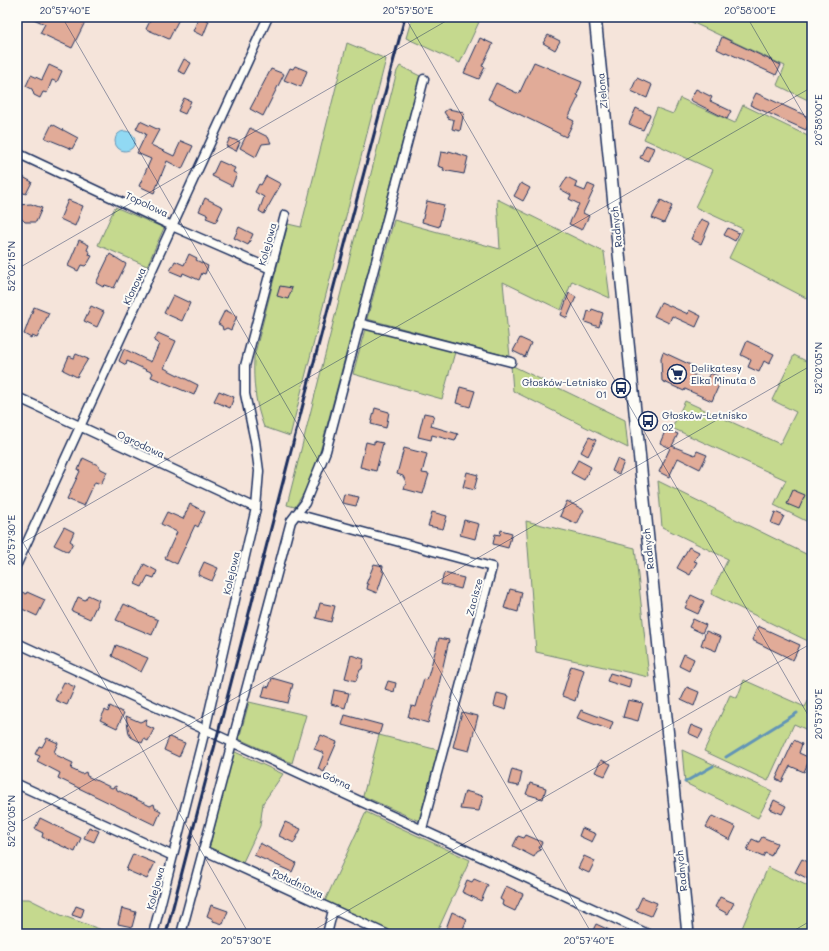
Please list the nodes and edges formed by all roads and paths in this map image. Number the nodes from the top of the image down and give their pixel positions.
1 (268, 17) edge
2 (595, 17) edge
3 (424, 78) dead end
4 (17, 153) edge
5 (610, 164) joint
6 (285, 215) dead end
7 (172, 226) junction
8 (271, 269) junction
9 (359, 323) junction
10 (510, 362) dead end
11 (17, 397) edge
12 (80, 427) junction
13 (256, 508) junction
14 (296, 514) junction
15 (17, 564) edge
16 (17, 643) edge
17 (205, 730) junction
18 (231, 743) junction
19 (17, 784) edge
20 (422, 829) junction
21 (203, 850) junction
22 (174, 856) junction
23 (333, 910) junction
24 (152, 934) edge
25 (181, 934) edge
26 (327, 934) edge
27 (386, 934) edge
28 (648, 934) edge
29 (688, 934) edge

1 - 7 street, Klonowa
2 - 5 street, Zielona
3 - 9 street
4 - 7 street, Topolowa
5 - 29 street, Radnych
6 - 8 street, Kolejowa
7 - 8 street, Topolowa
7 - 12 street, Klonowa
8 - 13 street, Kolejowa
9 - 10 street
9 - 14 street
11 - 12 street, Ogrodowa
12 - 13 street, Ogrodowa
12 - 15 street, Klonowa
13 - 17 street, Kolejowa
14 - 18 street
14 - 20 street, Zacisze
16 - 17 street, Górna
17 - 18 street, Górna
17 - 22 street, Kolejowa
18 - 20 street, Górna
18 - 21 street
19 - 22 street
20 - 28 street, Górna
21 - 23 street, Południowa
21 - 25 street
22 - 24 street, Kolejowa
23 - 26 street
23 - 27 street, Południowa

